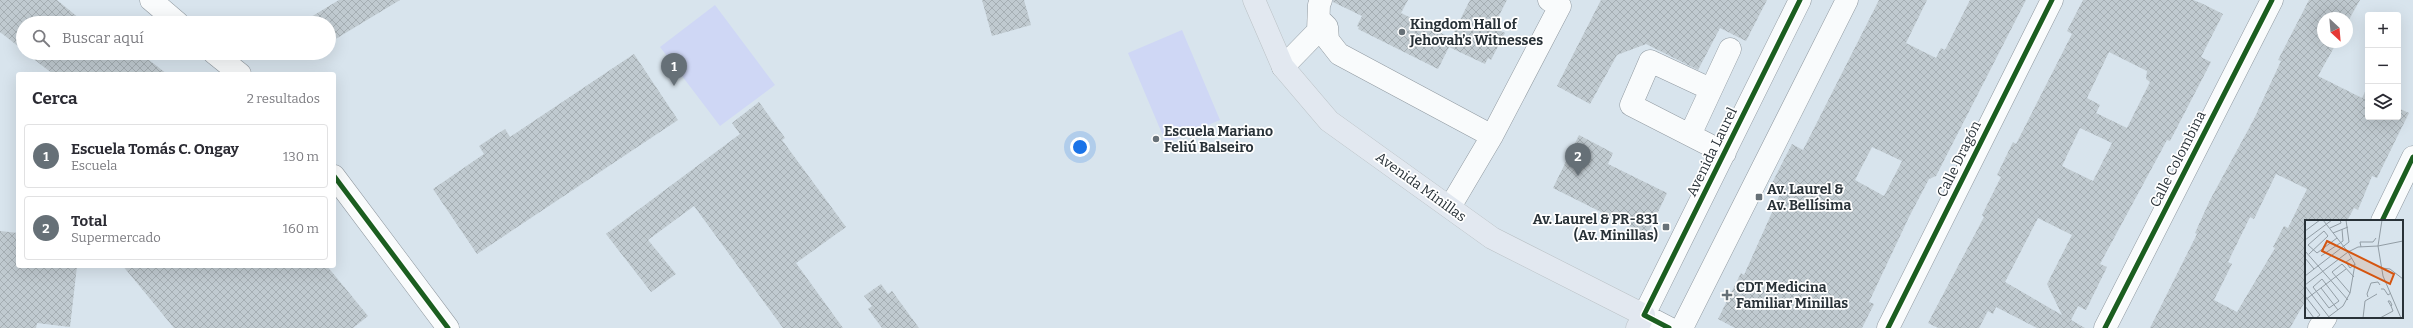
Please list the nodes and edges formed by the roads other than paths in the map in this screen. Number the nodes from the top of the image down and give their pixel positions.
1 (150, 0) edge
2 (1254, 0) edge
3 (1549, 0) edge
4 (1800, 0) edge
5 (1847, 0) edge
6 (2052, 0) edge
7 (2267, 2) edge
8 (1320, 10) edge
9 (169, 16) edge
10 (1730, 49) dead end
11 (223, 60) edge
12 (1282, 67) junction
13 (238, 72) edge
14 (1710, 89) junction
15 (1690, 135) junction
16 (1492, 136) junction
17 (1725, 153) junction
18 (2413, 157) edge
19 (336, 179) edge
20 (1450, 207) junction
21 (2382, 220) edge
22 (2325, 318) edge
23 (1640, 322) edge
24 (448, 328) edge
25 (1668, 328) edge
26 (1682, 328) edge
27 (1888, 328) edge
28 (2105, 328) edge
29 (2319, 328) edge

1 - 9 street
2 - 12 main road, Avenida Minillas
3 - 16 street
4 - 17 street, Avenida Laurel
5 - 26 street
6 - 27 street, Calle Dragón
7 - 28 street, Calle Colombina
8 - 12 street
8 - 16 street
10 - 14 street
11 - 13 street
12 - 20 main road, Avenida Minillas
14 - 15 street
14 - 15 street
15 - 17 street
16 - 20 street
17 - 23 street, Avenida Laurel
18 - 21 street
19 - 24 street
20 - 23 main road, Avenida Minillas
22 - 29 street
23 - 25 street

